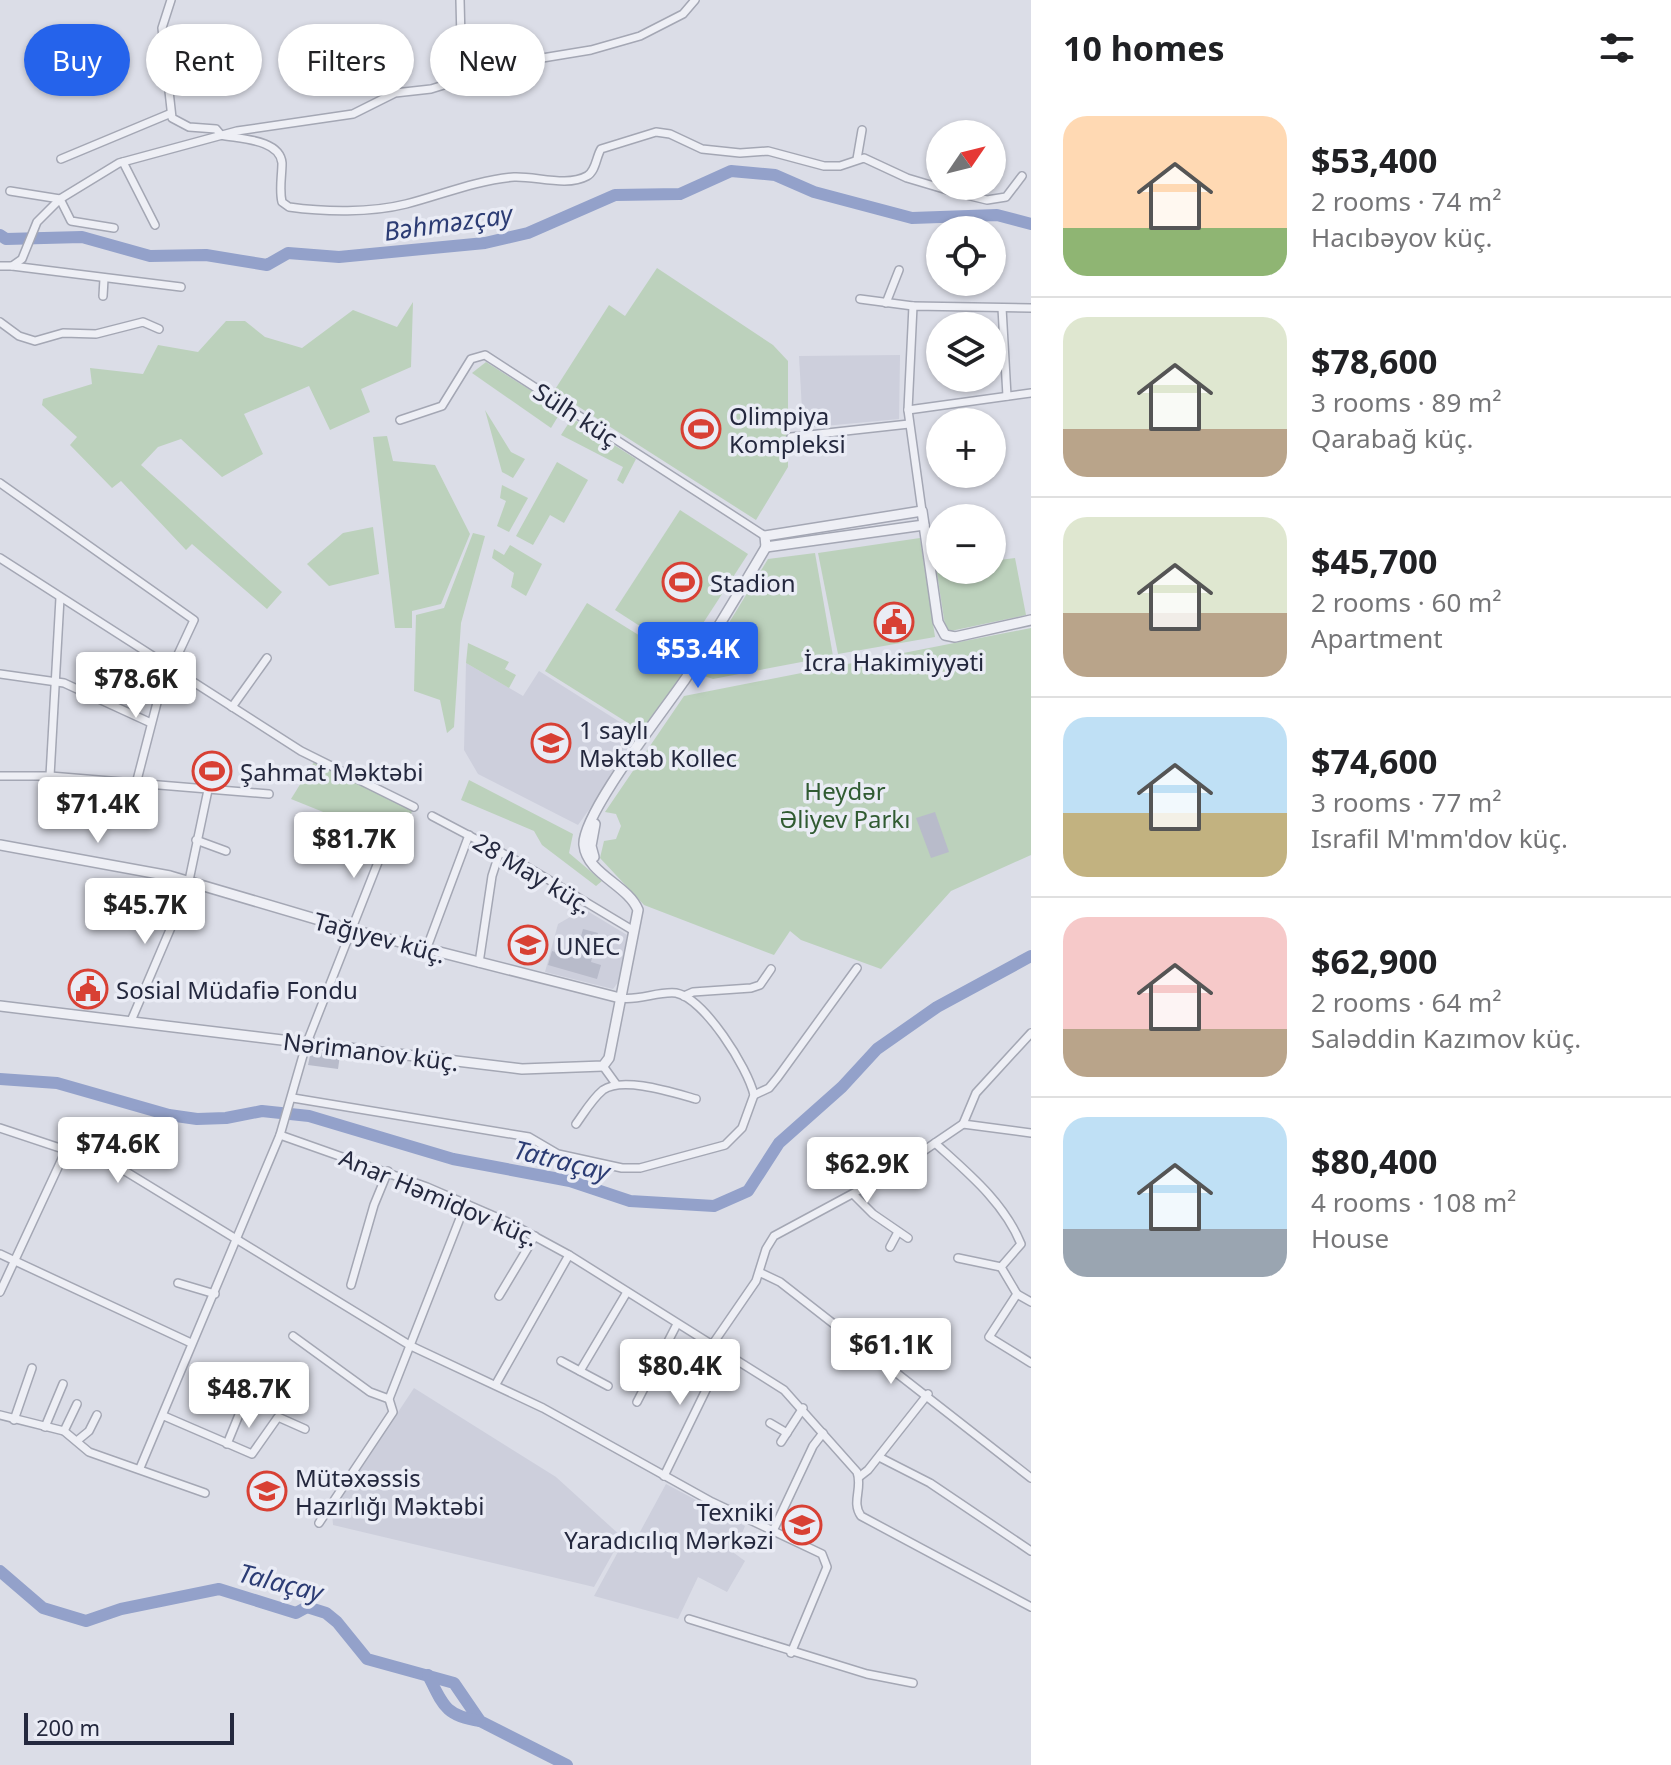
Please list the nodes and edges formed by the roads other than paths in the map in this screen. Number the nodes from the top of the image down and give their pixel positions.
1 (171, 0) edge
2 (460, 0) edge
3 (695, 0) edge
4 (461, 24) edge
5 (545, 56) edge
6 (430, 89) edge
7 (169, 114) junction
8 (862, 130) dead end
9 (221, 135) junction
10 (61, 159) dead end
11 (857, 159) junction
12 (123, 162) junction
13 (1022, 176) dead end
14 (10, 191) dead end
15 (60, 199) junction
16 (155, 225) dead end
17 (114, 228) dead end
18 (0, 266) edge
19 (12, 266) junction
20 (899, 270) dead end
21 (104, 279) junction
22 (181, 287) dead end
23 (103, 296) dead end
24 (860, 299) dead end
25 (886, 303) junction
26 (913, 306) junction
27 (1002, 308) junction
28 (1031, 308) edge
29 (0, 322) edge
30 (159, 329) dead end
31 (1031, 393) edge
32 (1007, 396) junction
33 (908, 410) junction
34 (400, 420) dead end
35 (909, 424) junction
36 (791, 437) dead end
37 (0, 483) edge
38 (922, 511) junction
39 (924, 525) junction
40 (765, 536) junction
41 (766, 547) junction
42 (0, 558) edge
43 (60, 598) junction
44 (1031, 620) edge
45 (267, 658) dead end
46 (171, 668) junction
47 (0, 674) edge
48 (56, 681) junction
49 (232, 707) junction
50 (151, 723) junction
51 (0, 776) edge
52 (50, 776) junction
53 (136, 784) junction
54 (208, 790) junction
55 (269, 794) dead end
56 (414, 807) dead end
57 (432, 816) dead end
58 (469, 835) junction
59 (196, 840) junction
60 (386, 842) dead end
61 (0, 845) edge
62 (226, 851) dead end
63 (500, 851) junction
64 (188, 881) junction
65 (353, 930) junction
66 (634, 931) junction
67 (426, 950) junction
68 (479, 963) junction
69 (857, 968) dead end
70 (771, 969) dead end
71 (684, 996) junction
72 (620, 998) junction
73 (0, 1006) edge
74 (131, 1021) junction
75 (1031, 1033) edge
76 (306, 1045) junction
77 (603, 1066) junction
78 (616, 1084) junction
79 (754, 1095) junction
80 (696, 1099) dead end
81 (292, 1100) junction
82 (576, 1124) dead end
83 (963, 1124) junction
84 (0, 1128) edge
85 (281, 1131) junction
86 (1031, 1133) edge
87 (935, 1143) junction
88 (67, 1148) junction
89 (388, 1171) junction
90 (854, 1195) junction
91 (466, 1203) junction
92 (898, 1232) junction
93 (535, 1236) junction
94 (908, 1238) dead end
95 (236, 1240) junction
96 (890, 1247) dead end
97 (0, 1254) edge
98 (569, 1255) junction
99 (958, 1258) dead end
100 (16, 1261) junction
101 (1001, 1267) junction
102 (761, 1273) junction
103 (178, 1283) dead end
104 (351, 1285) dead end
105 (0, 1292) edge
106 (627, 1292) junction
107 (215, 1294) junction
108 (1017, 1294) junction
109 (499, 1296) dead end
110 (1031, 1302) edge
111 (677, 1324) junction
112 (293, 1336) dead end
113 (191, 1343) junction
114 (712, 1345) junction
115 (411, 1346) junction
116 (724, 1353) junction
117 (561, 1361) dead end
118 (1031, 1363) edge
119 (32, 1368) dead end
120 (580, 1371) junction
121 (63, 1384) dead end
122 (496, 1384) junction
123 (608, 1386) dead end
124 (928, 1394) junction
125 (389, 1399) junction
126 (637, 1402) dead end
127 (77, 1404) dead end
128 (243, 1405) dead end
129 (803, 1408) junction
130 (0, 1415) edge
131 (97, 1415) dead end
132 (164, 1416) junction
133 (14, 1420) junction
134 (770, 1423) dead end
135 (45, 1427) junction
136 (305, 1429) dead end
137 (64, 1431) junction
138 (787, 1433) junction
139 (823, 1433) junction
140 (78, 1440) junction
141 (781, 1442) dead end
142 (227, 1444) junction
143 (879, 1457) junction
144 (140, 1468) junction
145 (664, 1476) junction
146 (859, 1477) junction
147 (1031, 1478) edge
148 (205, 1493) dead end
149 (319, 1523) dead end
150 (773, 1531) junction
151 (1031, 1551) edge
152 (1031, 1607) edge
153 (689, 1619) dead end
154 (791, 1653) junction
155 (913, 1683) dead end

1 - 7 street
2 - 4 street
3 - 5 street
6 - 9 street
7 - 9 street
7 - 10 street
8 - 11 street
9 - 11 street
9 - 12 street
11 - 13 street
12 - 15 street
12 - 16 street
14 - 15 street
15 - 17 street
15 - 19 street
18 - 19 street
19 - 21 street
20 - 25 street
21 - 22 street
21 - 23 street
24 - 25 street
25 - 26 street
26 - 27 street
26 - 33 street
27 - 28 street
27 - 32 street
29 - 30 street
31 - 32 street
32 - 33 street
33 - 35 street
34 - 40 street, Sülh küç
35 - 36 street
35 - 38 street
37 - 46 street
38 - 39 street
38 - 40 street
39 - 41 street
39 - 44 street
40 - 41 street
41 - 66 street
42 - 43 street
43 - 46 street
43 - 48 street
45 - 49 street
46 - 49 street
46 - 50 street
47 - 48 street
48 - 50 street
48 - 52 street
49 - 56 street
50 - 53 street
51 - 52 street
52 - 53 street
53 - 54 street
54 - 55 street
54 - 59 street
57 - 58 street, 28 May küç.
58 - 63 street, 28 May küç.
58 - 67 street
59 - 62 street
59 - 64 street
60 - 65 street
61 - 64 street, Tağıyev küç.
63 - 66 street, 28 May küç.
63 - 68 street
64 - 65 street, Tağıyev küç.
64 - 74 street
65 - 67 street, Tağıyev küç.
65 - 76 street
66 - 72 street
67 - 68 street, Tağıyev küç.
68 - 72 street, Tağıyev küç.
69 - 79 street
70 - 71 street
71 - 72 street
71 - 79 street
72 - 77 street
73 - 74 street, Nərimanov küç.
74 - 76 street, Nərimanov küç.
75 - 83 street
76 - 77 street, Nərimanov küç.
76 - 81 street
77 - 78 street
78 - 80 street
78 - 82 street
79 - 81 street
81 - 85 street
83 - 86 street
83 - 87 street
84 - 88 street
85 - 89 street, Anar Həmidov küç.
85 - 95 street
87 - 90 street
87 - 101 street
88 - 95 street
88 - 100 street
89 - 91 street, Anar Həmidov küç.
89 - 104 street
90 - 92 street
90 - 102 street
91 - 93 street, Anar Həmidov küç.
91 - 115 street
92 - 94 street
92 - 96 street
93 - 98 street, Anar Həmidov küç.
93 - 109 street
95 - 107 street
95 - 115 street
97 - 100 street
98 - 106 street, Anar Həmidov küç.
98 - 122 street
99 - 101 street
100 - 105 street
100 - 113 street
101 - 108 street
102 - 114 street
102 - 124 street
103 - 107 street
106 - 111 street, Anar Həmidov küç.
106 - 120 street
107 - 113 street
108 - 110 street
108 - 118 street
111 - 114 street, Anar Həmidov küç.
111 - 126 street
112 - 125 street
113 - 132 street
114 - 116 street, Anar Həmidov küç.
115 - 122 street
115 - 125 street
116 - 129 street, Anar Həmidov küç.
116 - 145 street
117 - 120 street
119 - 133 street
120 - 123 street
121 - 135 street
122 - 145 street
124 - 143 street
124 - 147 street
125 - 149 street
127 - 137 street
128 - 142 street
129 - 138 street
129 - 139 street, Anar Həmidov küç.
130 - 133 street
131 - 140 street
132 - 142 street
132 - 144 street
133 - 135 street
134 - 138 street
135 - 137 street
136 - 142 street
137 - 140 street
138 - 141 street
139 - 146 street, Anar Həmidov küç.
139 - 150 street
140 - 144 street
143 - 146 street
143 - 151 street
144 - 148 street
145 - 150 street
146 - 152 street
150 - 154 street
153 - 154 street
154 - 155 street

